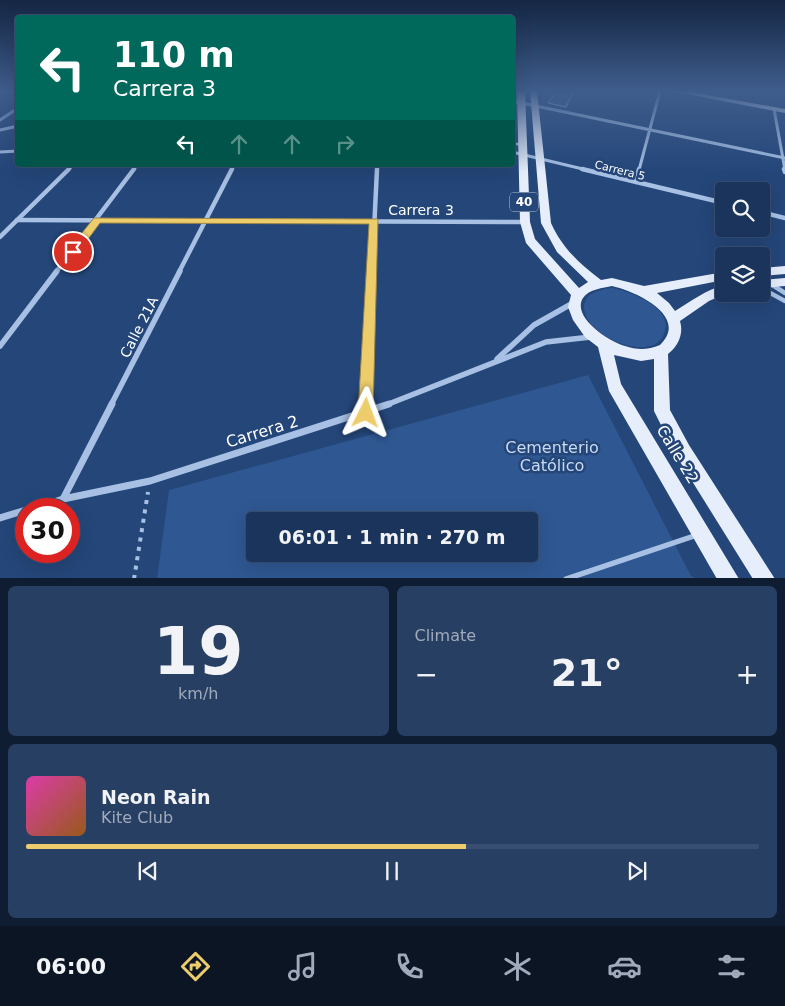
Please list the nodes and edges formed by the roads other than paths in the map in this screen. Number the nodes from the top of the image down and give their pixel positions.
1 (517, 118) edge
2 (536, 118) edge
3 (592, 118) edge
4 (653, 118) edge
5 (776, 118) edge
6 (15, 127) edge
7 (0, 130) edge
8 (650, 130) junction
9 (517, 149) edge
10 (15, 151) edge
11 (0, 152) edge
12 (784, 158) edge
13 (540, 159) junction
14 (71, 167) edge
15 (136, 167) edge
16 (233, 167) edge
17 (377, 167) edge
18 (785, 172) edge
19 (636, 182) junction
20 (715, 202) edge
21 (770, 214) edge
22 (785, 218) edge
23 (17, 220) junction
24 (97, 220) junction
25 (206, 221) junction
26 (374, 221) junction
27 (525, 222) junction
28 (0, 237) edge
29 (785, 270) edge
30 (770, 277) edge
31 (715, 278) edge
32 (770, 281) edge
33 (785, 282) edge
34 (598, 283) junction
35 (770, 285) edge
36 (770, 288) edge
37 (644, 291) junction
38 (715, 293) edge
39 (785, 293) edge
40 (577, 298) junction
41 (785, 301) edge
42 (673, 319) junction
43 (599, 341) junction
44 (0, 346) edge
45 (660, 352) junction
46 (495, 360) junction
47 (366, 413) junction
48 (64, 498) edge
49 (68, 498) edge
50 (15, 513) edge
51 (0, 518) edge
52 (702, 533) junction
53 (566, 578) edge
54 (729, 578) edge
55 (765, 578) edge

1 - 9 main road, 40
2 - 13 main road, 40
3 - 8 street
4 - 8 street
5 - 12 street
6 - 7 street
8 - 12 street
8 - 19 street
9 - 13 street, Carrera 5
9 - 27 main road, 40
10 - 11 street
12 - 18 street
13 - 19 street, Carrera 5
13 - 34 main road, 40
14 - 23 street
15 - 24 street
16 - 25 street, Calle 21A
17 - 26 street
19 - 20 street, Carrera 5
21 - 22 street
23 - 24 street, Carrera 3
23 - 28 street
24 - 25 street, Carrera 3
24 - 44 street
25 - 26 street, Carrera 3
25 - 48 street, Calle 21A
26 - 27 street, Carrera 3
26 - 47 street
27 - 40 main road, 40
29 - 30 main road
31 - 37 main road
32 - 33 main road
34 - 37 main road
34 - 40 main road
35 - 39 lane
36 - 41 lane
37 - 42 main road
38 - 42 main road
40 - 43 main road, 40
40 - 46 street, Carrera 2
42 - 45 main road
43 - 45 main road
43 - 46 street, Carrera 2
43 - 52 main road, Calle 22 / 40
45 - 55 main road, Calle 22
46 - 47 street, Carrera 2
47 - 49 street, Carrera 2
50 - 51 street
52 - 53 lane
52 - 54 main road, Calle 22 / 40

